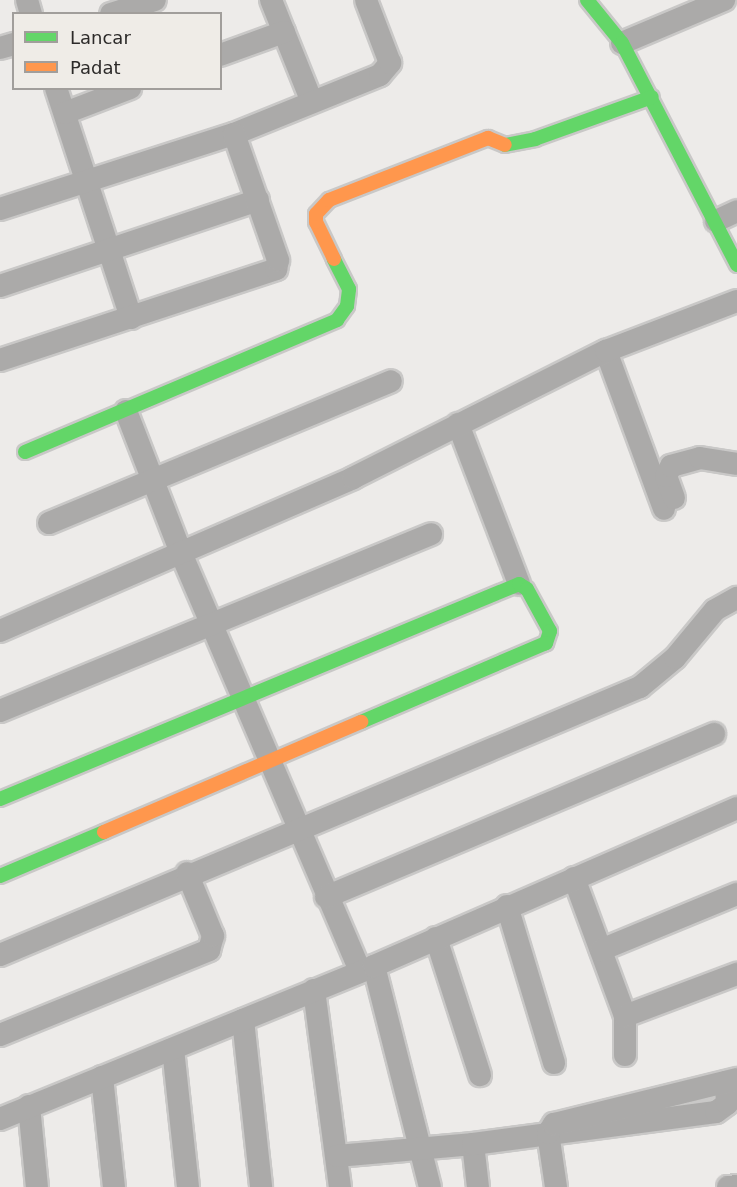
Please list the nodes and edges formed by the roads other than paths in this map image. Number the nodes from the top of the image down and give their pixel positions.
1 (155, 0) edge
2 (271, 0) edge
3 (366, 0) edge
4 (587, 0) edge
5 (724, 0) edge
6 (117, 12) edge
7 (284, 32) junction
8 (622, 43) junction
9 (222, 54) edge
10 (57, 90) edge
11 (125, 90) edge
12 (652, 97) junction
13 (312, 102) junction
14 (65, 113) junction
15 (234, 134) junction
16 (88, 181) junction
17 (258, 200) junction
18 (0, 209) edge
19 (737, 211) edge
20 (716, 221) junction
21 (110, 250) junction
22 (737, 265) edge
23 (0, 286) edge
24 (737, 301) edge
25 (131, 318) junction
26 (606, 351) junction
27 (0, 360) edge
28 (391, 381) dead end
29 (126, 411) junction
30 (458, 424) junction
31 (25, 452) dead end
32 (737, 464) edge
33 (154, 481) junction
34 (49, 523) dead end
35 (431, 534) dead end
36 (182, 553) junction
37 (519, 584) junction
38 (737, 598) edge
39 (212, 625) junction
40 (0, 631) edge
41 (242, 696) junction
42 (0, 711) edge
43 (714, 734) dead end
44 (271, 763) junction
45 (0, 799) edge
46 (737, 808) edge
47 (300, 833) junction
48 (187, 873) junction
49 (0, 876) edge
50 (574, 878) junction
51 (737, 894) edge
52 (326, 897) junction
53 (507, 906) junction
54 (436, 938) junction
55 (601, 950) junction
56 (0, 955) edge
57 (367, 968) junction
58 (737, 974) edge
59 (314, 990) junction
60 (625, 1016) junction
61 (243, 1020) junction
62 (0, 1035) edge
63 (173, 1049) junction
64 (625, 1055) dead end
65 (554, 1062) dead end
66 (480, 1075) dead end
67 (102, 1077) junction
68 (732, 1081) edge
69 (29, 1106) junction
70 (0, 1119) edge
71 (548, 1132) junction
72 (474, 1144) junction
73 (423, 1148) junction
74 (345, 1156) junction
75 (737, 1186) edge
76 (37, 1187) edge
77 (114, 1187) edge
78 (188, 1187) edge
79 (261, 1187) edge
80 (340, 1187) edge
81 (356, 1187) edge
82 (430, 1187) edge
83 (478, 1187) edge
84 (556, 1187) edge
85 (728, 1187) edge

1 - 6 street
2 - 7 street
3 - 13 street
4 - 8 street
5 - 8 street
7 - 9 street
7 - 13 street
8 - 12 street
10 - 14 street
11 - 14 street
12 - 20 street
12 - 29 street
13 - 15 street
14 - 16 street
15 - 16 street
15 - 17 street
16 - 18 street
16 - 21 street
17 - 21 street
17 - 25 street
19 - 20 street
20 - 22 street
21 - 23 street
21 - 25 street
24 - 26 street
25 - 27 street
26 - 30 street
26 - 32 street
28 - 33 street
29 - 31 street
29 - 33 street
30 - 36 street
30 - 37 street
33 - 34 street
33 - 36 street
35 - 39 street
36 - 39 street
36 - 40 street
37 - 41 street
37 - 44 street
38 - 47 street
39 - 41 street
39 - 42 street
41 - 44 street
41 - 45 street
43 - 52 street
44 - 47 street
44 - 49 street
46 - 50 street
47 - 48 street
47 - 52 street
48 - 56 street
48 - 62 street
50 - 53 street
50 - 55 street
51 - 55 street
52 - 57 street
53 - 54 street
53 - 65 street
54 - 57 street
54 - 66 street
55 - 60 street
57 - 59 street
57 - 73 street
58 - 60 street
59 - 61 street
59 - 74 street
60 - 64 street
61 - 63 street
61 - 79 street
63 - 67 street
63 - 78 street
67 - 69 street
67 - 77 street
68 - 71 street
69 - 70 street
69 - 76 street
71 - 72 street
71 - 84 street
72 - 73 street
72 - 83 street
73 - 74 street
73 - 82 street
74 - 80 street
74 - 81 street
75 - 85 street

